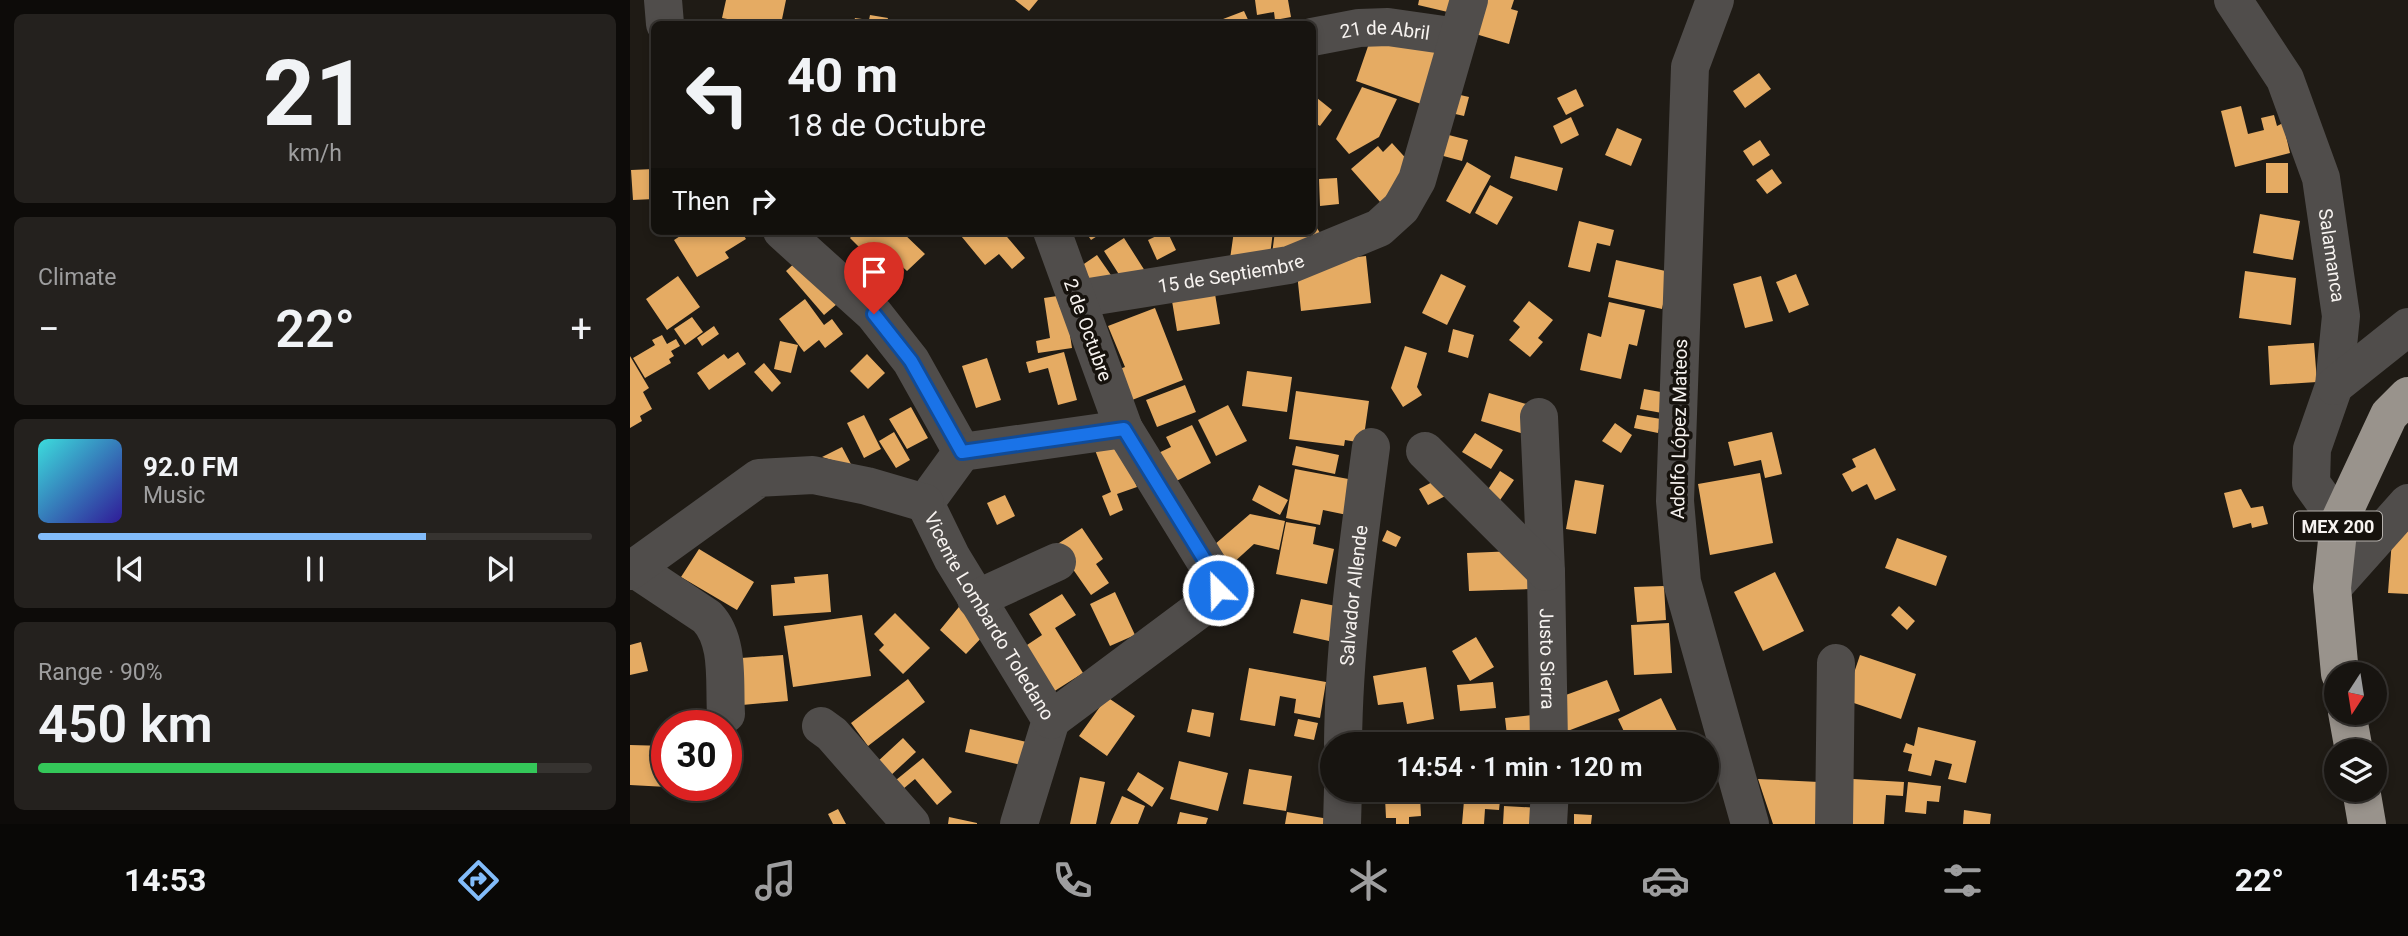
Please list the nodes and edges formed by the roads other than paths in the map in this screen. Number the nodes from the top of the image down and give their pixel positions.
1 (663, 0) edge
2 (1469, 0) edge
3 (1715, 0) edge
4 (2233, 0) edge
5 (665, 21) edge
6 (1316, 36) edge
7 (1458, 37) junction
8 (786, 235) edge
9 (1053, 235) edge
10 (1077, 299) junction
11 (2408, 327) edge
12 (2334, 386) junction
13 (2408, 396) edge
14 (1539, 416) dead end
15 (1124, 429) junction
16 (1371, 447) dead end
17 (1425, 451) dead end
18 (962, 452) junction
19 (925, 503) junction
20 (2408, 503) edge
21 (2339, 522) junction
22 (1057, 562) dead end
23 (632, 570) edge
24 (1546, 572) junction
25 (2332, 588) junction
26 (976, 599) junction
27 (2339, 662) edge
28 (1836, 663) dead end
29 (726, 710) edge
30 (1051, 720) junction
31 (821, 726) dead end
32 (1343, 732) edge
33 (1549, 732) edge
34 (1343, 802) edge
35 (1549, 802) edge
36 (2363, 802) edge
37 (911, 824) edge
38 (1019, 824) edge
39 (1342, 824) edge
40 (1548, 824) edge
41 (1750, 824) edge
42 (1834, 824) edge
43 (2367, 824) edge

1 - 5 street
2 - 7 street
3 - 41 street, Adolfo López Mateos
4 - 12 street, Salamanca
6 - 7 street, 21 de Abril
7 - 10 street, 15 de Septiembre
8 - 18 street
9 - 10 street, 2 de Octubre
10 - 15 street, 2 de Octubre
11 - 12 street
12 - 21 street, Salamanca
13 - 21 highway, MEX 200
14 - 24 street, Justo Sierra
15 - 18 street
15 - 30 street, 2 de Octubre
16 - 32 street, Salvador Allende
17 - 24 street
18 - 19 street, Vicente Lombardo Toledano
19 - 23 street
19 - 26 street, Vicente Lombardo Toledano
20 - 25 street
21 - 25 highway, MEX 200
22 - 26 street
23 - 29 street
24 - 33 street, Justo Sierra
25 - 27 highway, MEX 200
26 - 30 street, Vicente Lombardo Toledano
28 - 42 street
30 - 38 street, Vicente Lombardo Toledano
31 - 37 street
34 - 39 street
35 - 40 street
36 - 43 highway

